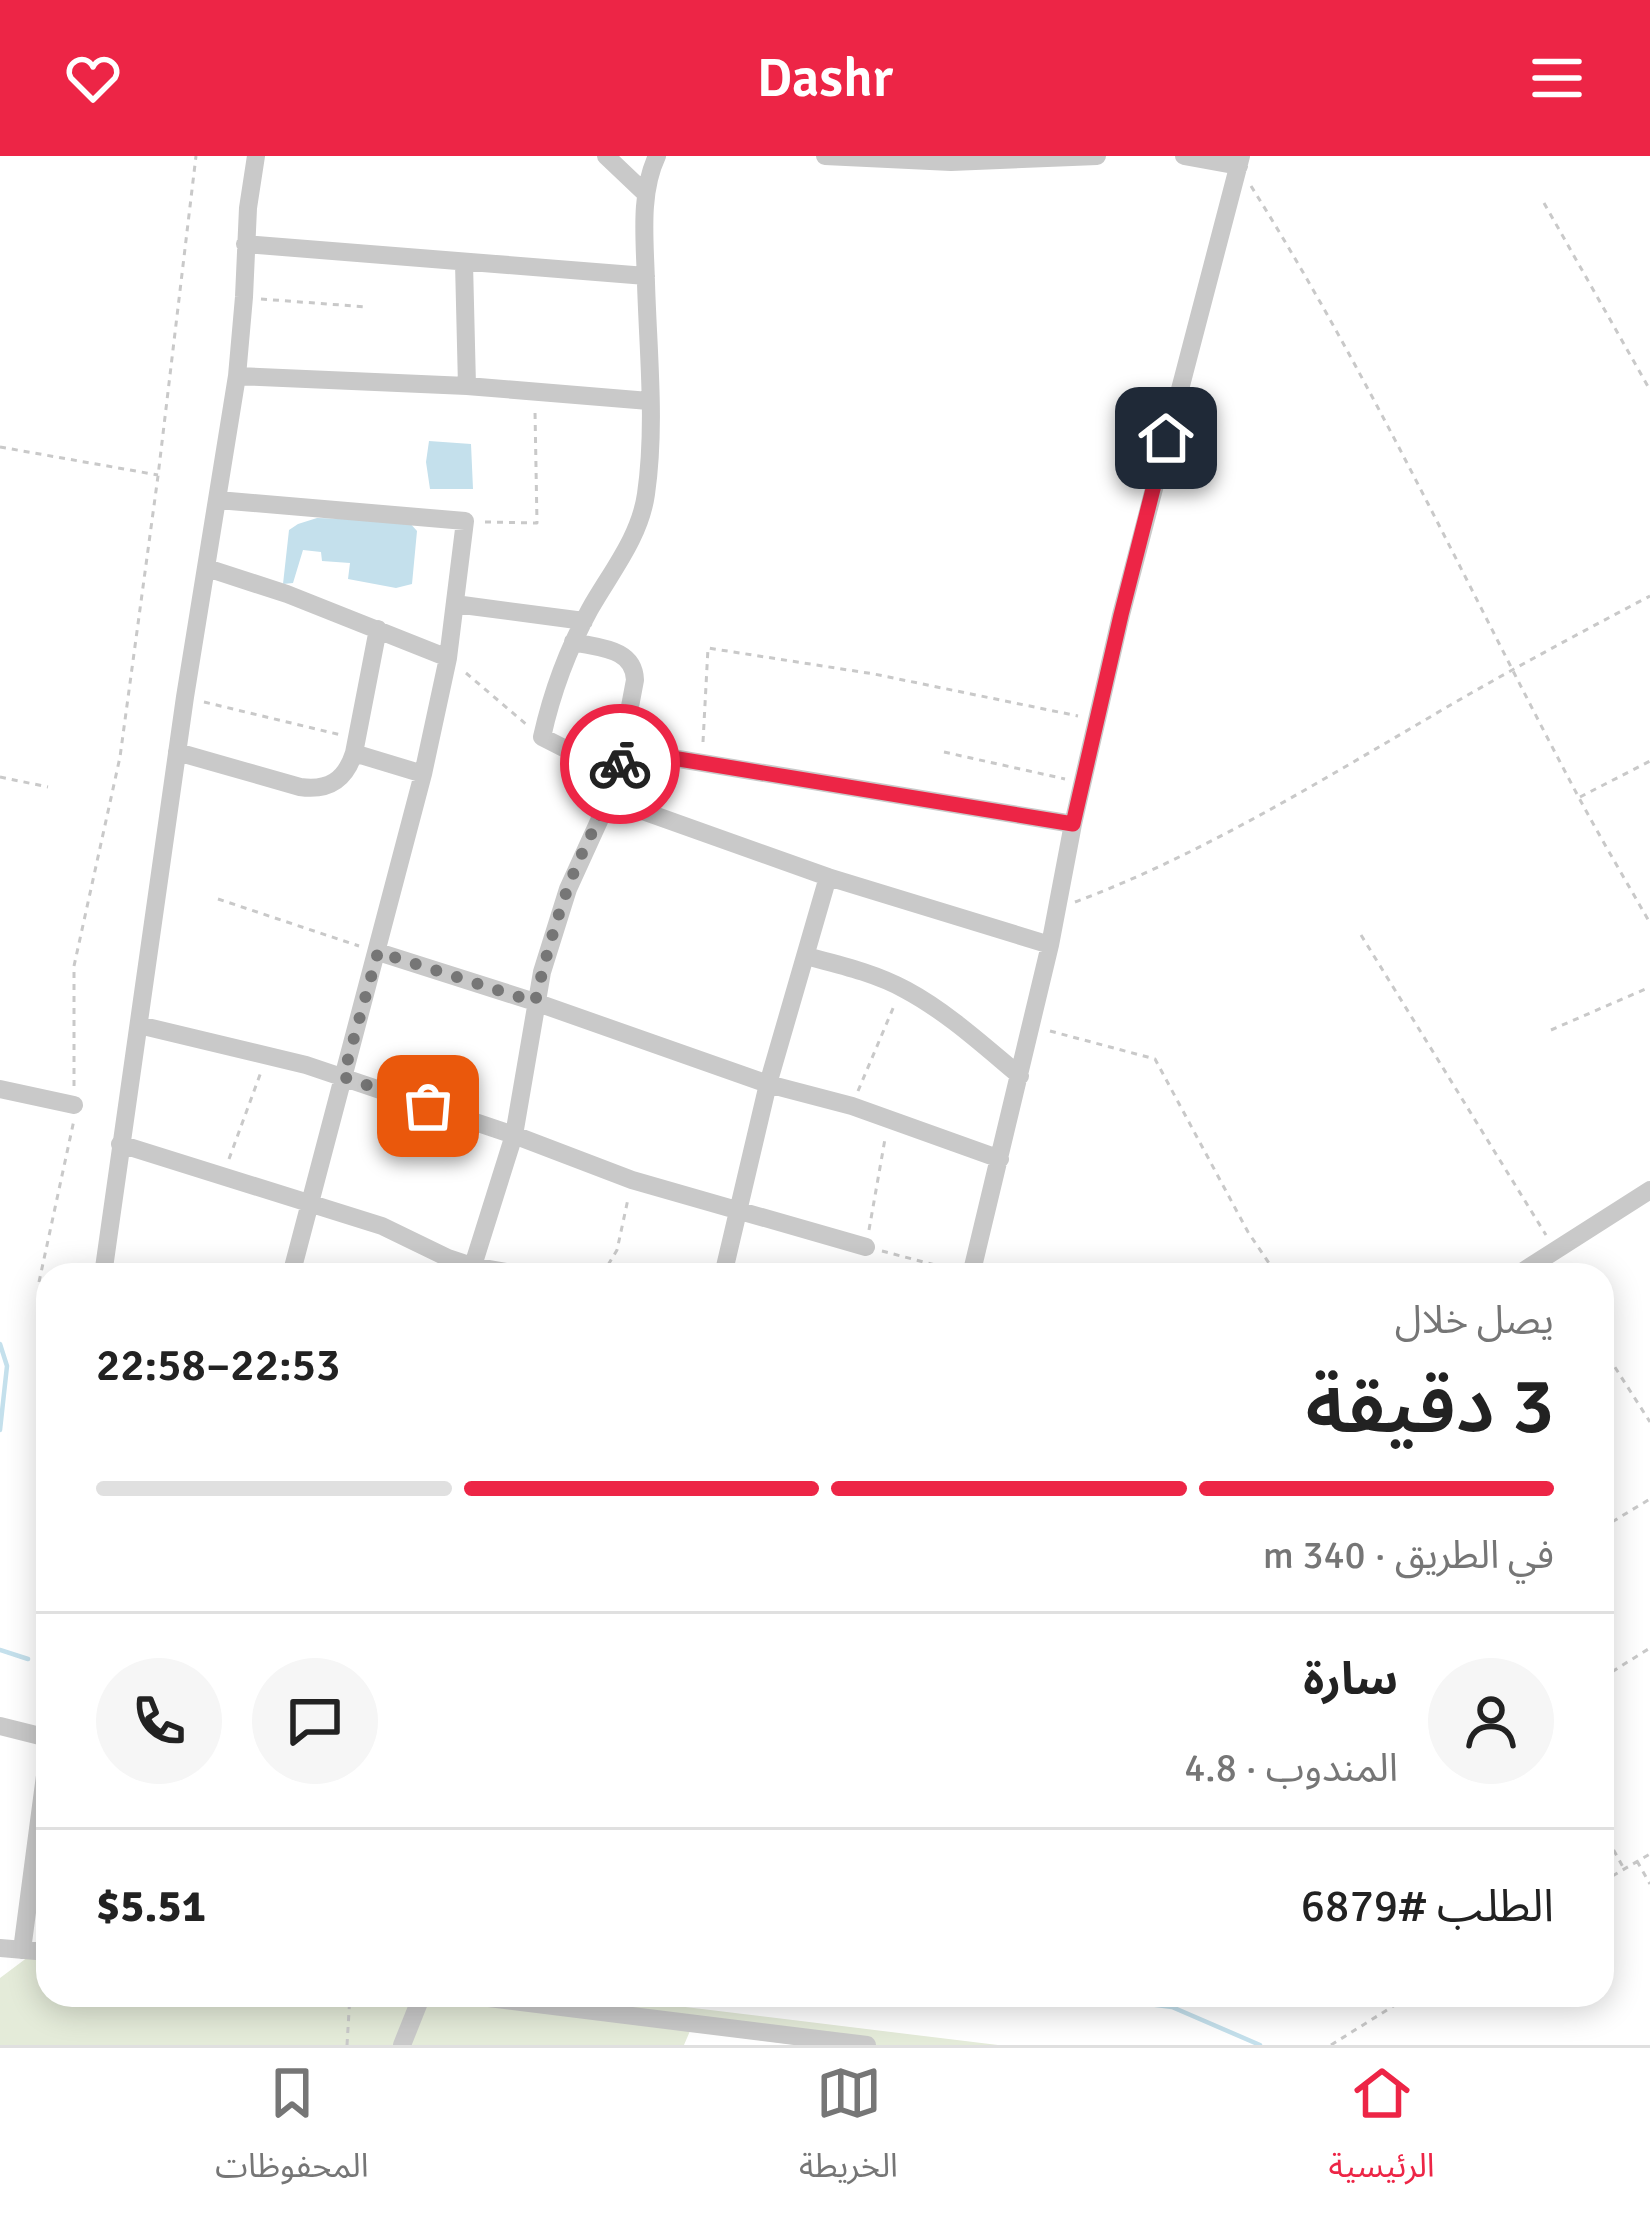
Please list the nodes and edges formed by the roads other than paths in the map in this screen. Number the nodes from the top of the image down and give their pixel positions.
1 (256, 156) edge
2 (606, 156) edge
3 (657, 156) edge
4 (825, 156) edge
5 (1096, 156) edge
6 (1184, 156) edge
7 (1240, 161) edge
8 (646, 194) junction
9 (245, 244) junction
10 (464, 263) junction
11 (646, 277) junction
12 (237, 376) junction
13 (466, 386) junction
14 (650, 401) junction
15 (218, 500) junction
16 (207, 568) junction
17 (455, 604) junction
18 (584, 621) junction
19 (378, 629) junction
20 (573, 642) junction
21 (448, 658) junction
22 (355, 746) junction
23 (624, 750) junction
24 (177, 752) junction
25 (423, 774) junction
26 (617, 775) junction
27 (609, 800) junction
28 (1073, 824) junction
29 (828, 877) junction
30 (1050, 945) junction
31 (378, 952) junction
32 (806, 956) junction
33 (535, 1002) junction
34 (139, 1025) junction
35 (1020, 1076) junction
36 (343, 1077) junction
37 (768, 1084) junction
38 (0, 1089) edge
39 (74, 1105) road end
40 (514, 1136) junction
41 (120, 1144) junction
42 (1000, 1159) junction
43 (1650, 1190) edge
44 (308, 1204) junction
45 (739, 1210) junction
46 (866, 1247) road end
47 (107, 1263) edge
48 (294, 1263) edge
49 (458, 1263) edge
50 (473, 1263) edge
51 (726, 1263) edge
52 (974, 1263) edge
53 (1536, 1263) edge
54 (0, 1726) edge
55 (36, 1735) edge
56 (36, 1844) edge
57 (0, 1948) edge
58 (22, 1950) junction
59 (36, 1951) edge
60 (417, 2007) edge
61 (561, 2007) edge
62 (402, 2045) edge
63 (867, 2045) edge

1 - 9 street
2 - 8 street
3 - 8 street
4 - 5 street
6 - 7 street
7 - 28 street
8 - 11 street
9 - 10 street
9 - 12 street
10 - 11 street
10 - 13 street
11 - 14 street
12 - 13 street
12 - 15 street
13 - 14 street
14 - 18 street
15 - 16 street
15 - 17 street
16 - 19 street
16 - 24 street
17 - 18 street
17 - 21 street
18 - 20 street
19 - 21 street
19 - 22 street
20 - 23 street
20 - 26 street
21 - 25 street
22 - 24 street
22 - 25 street
23 - 26 street
23 - 28 street
24 - 34 street
25 - 31 street
26 - 27 street
27 - 29 street
27 - 33 street
28 - 30 street
29 - 30 street
29 - 32 street
30 - 35 street
31 - 33 street
31 - 36 street
32 - 35 street
32 - 37 street
33 - 37 street
33 - 40 street
34 - 36 street
34 - 41 street
35 - 42 street
36 - 40 street
36 - 44 street
37 - 42 street
37 - 45 street
38 - 39 street
40 - 45 street
40 - 50 street
41 - 44 street
41 - 47 street
42 - 52 street
43 - 53 street
44 - 48 street
44 - 49 street
45 - 46 street
45 - 51 street
54 - 55 street
56 - 58 street
57 - 58 street
58 - 59 street
60 - 62 street
61 - 63 street

